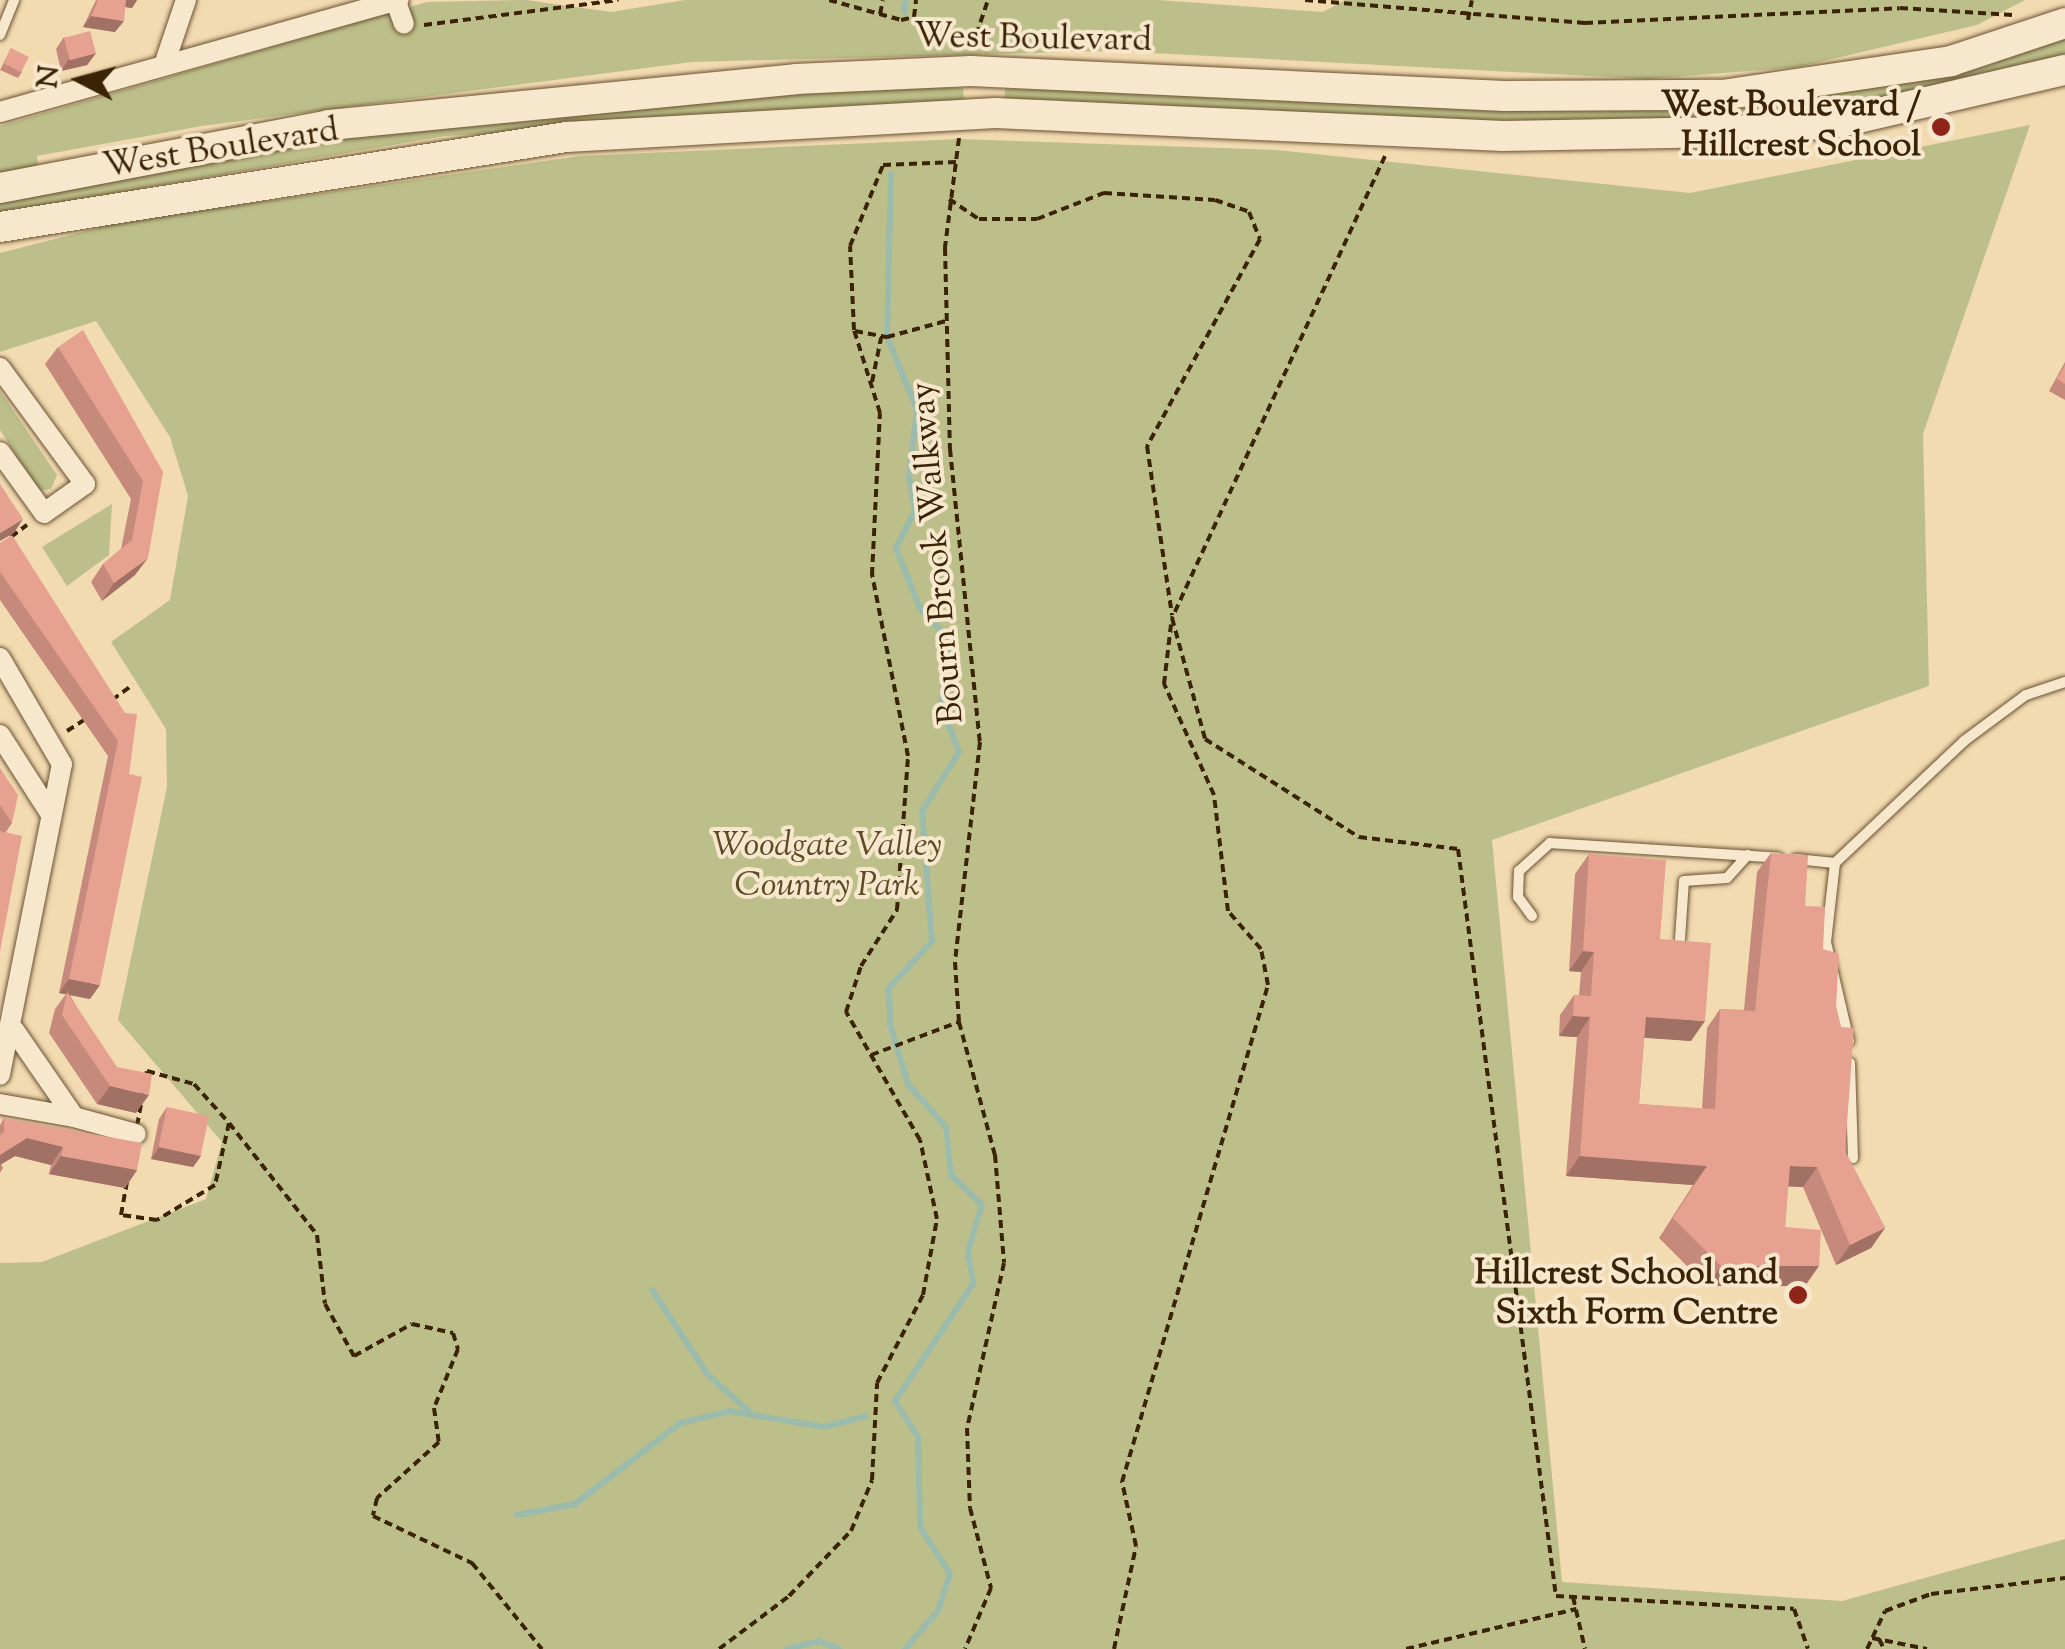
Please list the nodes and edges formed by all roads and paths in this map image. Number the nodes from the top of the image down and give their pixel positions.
1 (14, 0) edge
2 (186, 0) edge
3 (618, 0) edge
4 (829, 0) edge
5 (882, 0) edge
6 (916, 0) edge
7 (988, 0) edge
8 (1305, 0) edge
9 (1472, 0) edge
10 (397, 1) edge
11 (880, 14) junction
12 (1468, 20) junction
13 (2065, 23) edge
14 (404, 24) joint
15 (972, 34) dead end
16 (0, 35) edge
17 (2030, 38) junction
18 (166, 59) junction
19 (2065, 70) edge
20 (0, 112) edge
21 (961, 126) dead end
22 (1390, 136) dead end
23 (956, 162) junction
24 (0, 188) edge
25 (949, 199) junction
26 (0, 227) edge
27 (946, 321) junction
28 (854, 330) junction
29 (880, 338) junction
30 (0, 368) edge
31 (872, 386) junction
32 (0, 452) edge
33 (44, 513) junction
34 (0, 544) edge
35 (1172, 618) junction
36 (0, 658) edge
37 (2065, 682) edge
38 (133, 686) dead end
39 (0, 734) edge
40 (55, 740) junction
41 (50, 813) junction
42 (1748, 855) junction
43 (1835, 863) junction
44 (1532, 916) dead end
45 (1680, 939) edge
46 (959, 1022) junction
47 (14, 1030) junction
48 (871, 1055) junction
49 (0, 1075) edge
50 (0, 1104) edge
51 (74, 1118) junction
52 (228, 1123) junction
53 (136, 1134) junction
54 (1853, 1158) edge
55 (2065, 1578) edge
56 (1573, 1597) junction
57 (1576, 1609) junction
58 (1875, 1639) junction
59 (542, 1649) edge
60 (720, 1649) edge
61 (965, 1649) edge
62 (1114, 1649) edge
63 (1406, 1649) edge
64 (1586, 1649) edge
65 (1808, 1649) edge
66 (1867, 1649) edge
67 (1884, 1649) edge
68 (1927, 1649) edge

1 - 16 lane
2 - 18 street
3 - 14 path
4 - 11 path
5 - 11 path
6 - 11 path
7 - 15 path
8 - 12 path
9 - 12 path
10 - 14 street
10 - 18 street
12 - 17 path
13 - 17 main road, West Boulevard
17 - 24 main road, West Boulevard
18 - 20 street
19 - 26 main road, West Boulevard
21 - 23 path, Bourn Brook Walkway
22 - 35 path
23 - 25 path, Bourn Brook Walkway
23 - 28 path
25 - 27 path, Bourn Brook Walkway
25 - 35 path
27 - 29 path
27 - 46 path, Bourn Brook Walkway
28 - 29 path
28 - 31 path
29 - 31 path
30 - 33 street
31 - 48 path
32 - 33 street
33 - 34 path
35 - 56 path
35 - 62 path
36 - 40 street
37 - 43 lane
38 - 40 path
39 - 41 street
40 - 41 street
41 - 47 street
42 - 43 lane
42 - 44 lane
42 - 45 lane
43 - 54 lane
46 - 48 path
46 - 61 path, Bourn Brook Walkway
47 - 49 street
47 - 51 street
48 - 60 path
50 - 51 street
51 - 53 street
52 - 53 path
52 - 53 path
52 - 59 path
55 - 58 path
56 - 57 path
56 - 65 path
57 - 63 path
57 - 64 path
58 - 66 path
58 - 67 path
58 - 68 path

